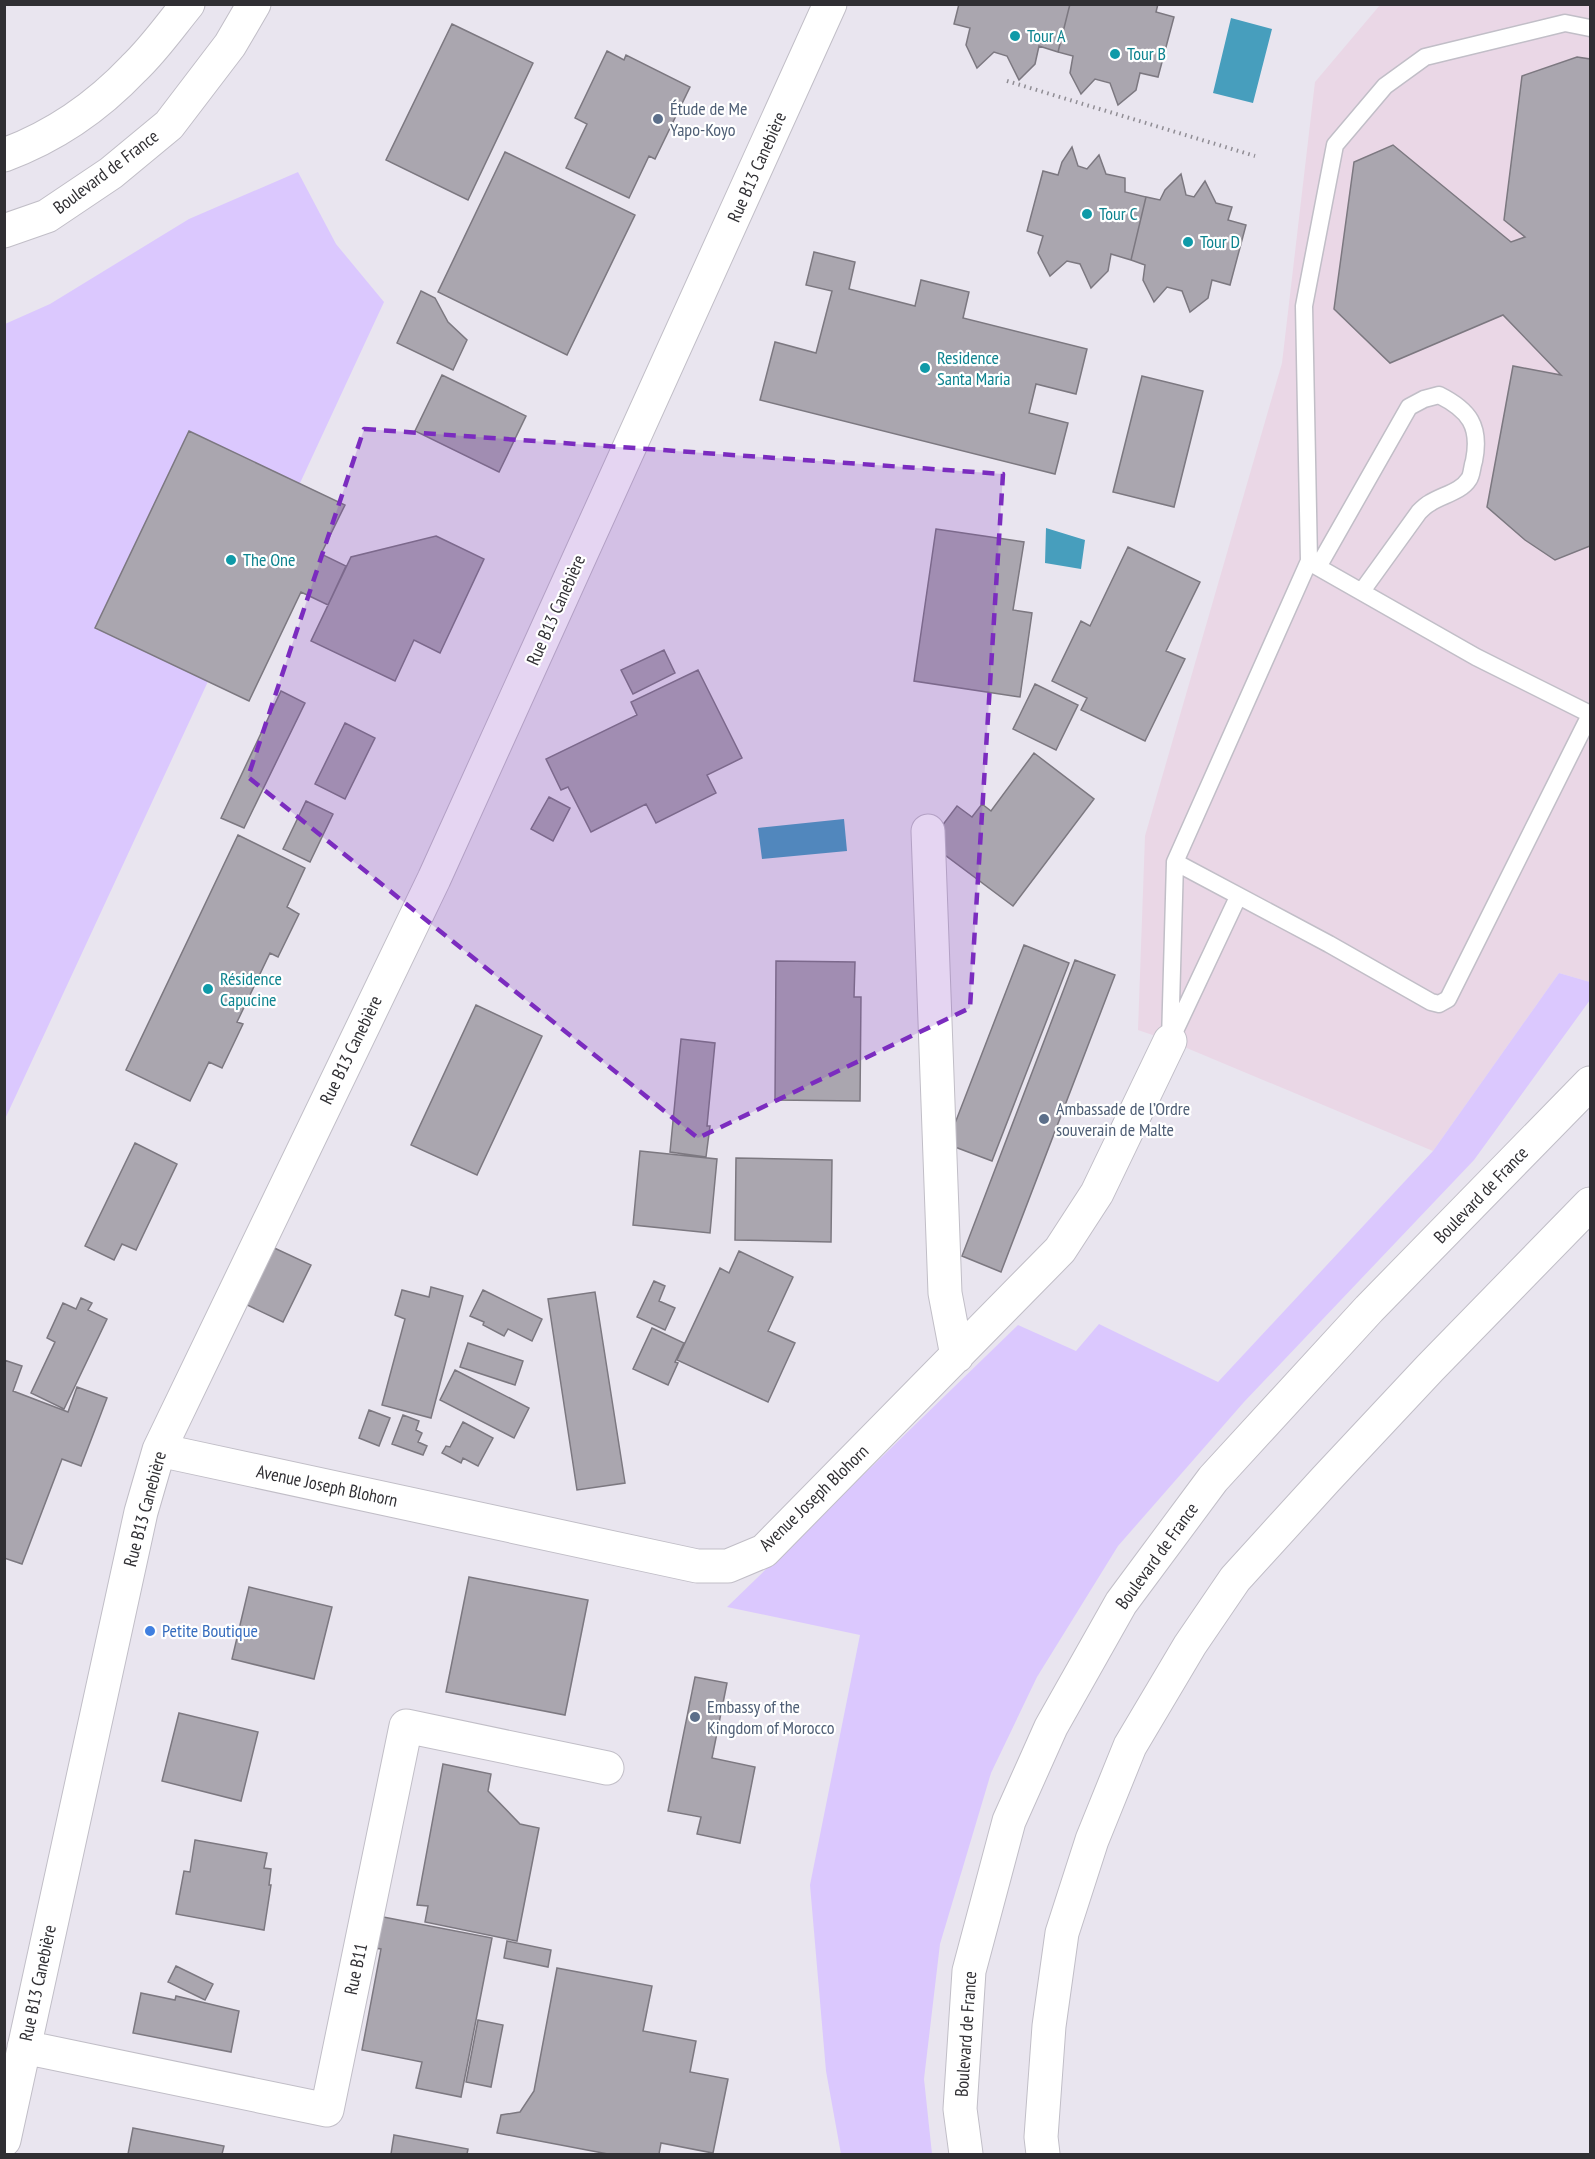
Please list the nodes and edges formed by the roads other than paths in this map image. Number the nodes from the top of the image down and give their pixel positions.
1 (188, 4) edge
2 (254, 4) edge
3 (830, 4) edge
4 (1590, 28) edge
5 (4, 155) edge
6 (4, 231) edge
7 (1313, 564) junction
8 (1362, 591) junction
9 (1590, 715) edge
10 (928, 831) dead end
11 (1175, 862) junction
12 (1238, 897) junction
13 (1170, 1041) junction
14 (1590, 1083) edge
15 (1590, 1204) edge
16 (957, 1356) junction
17 (159, 1450) junction
18 (607, 1768) dead end
19 (24, 2047) junction
20 (4, 2140) edge
21 (966, 2154) edge
22 (1043, 2154) edge

1 - 5 street
2 - 6 street, Boulevard de France
3 - 17 street, Rue B13 Canebière
4 - 7 lane
7 - 8 lane
7 - 8 lane
7 - 11 lane
8 - 9 lane
9 - 12 lane
10 - 16 street
11 - 12 lane
11 - 13 lane
12 - 13 lane
13 - 16 street, Avenue Joseph Blohorn
14 - 21 street, Boulevard de France
15 - 22 street
16 - 17 street, Avenue Joseph Blohorn
17 - 19 street, Rue B13 Canebière
18 - 19 street, Rue B11
19 - 20 street, Rue B13 Canebière

